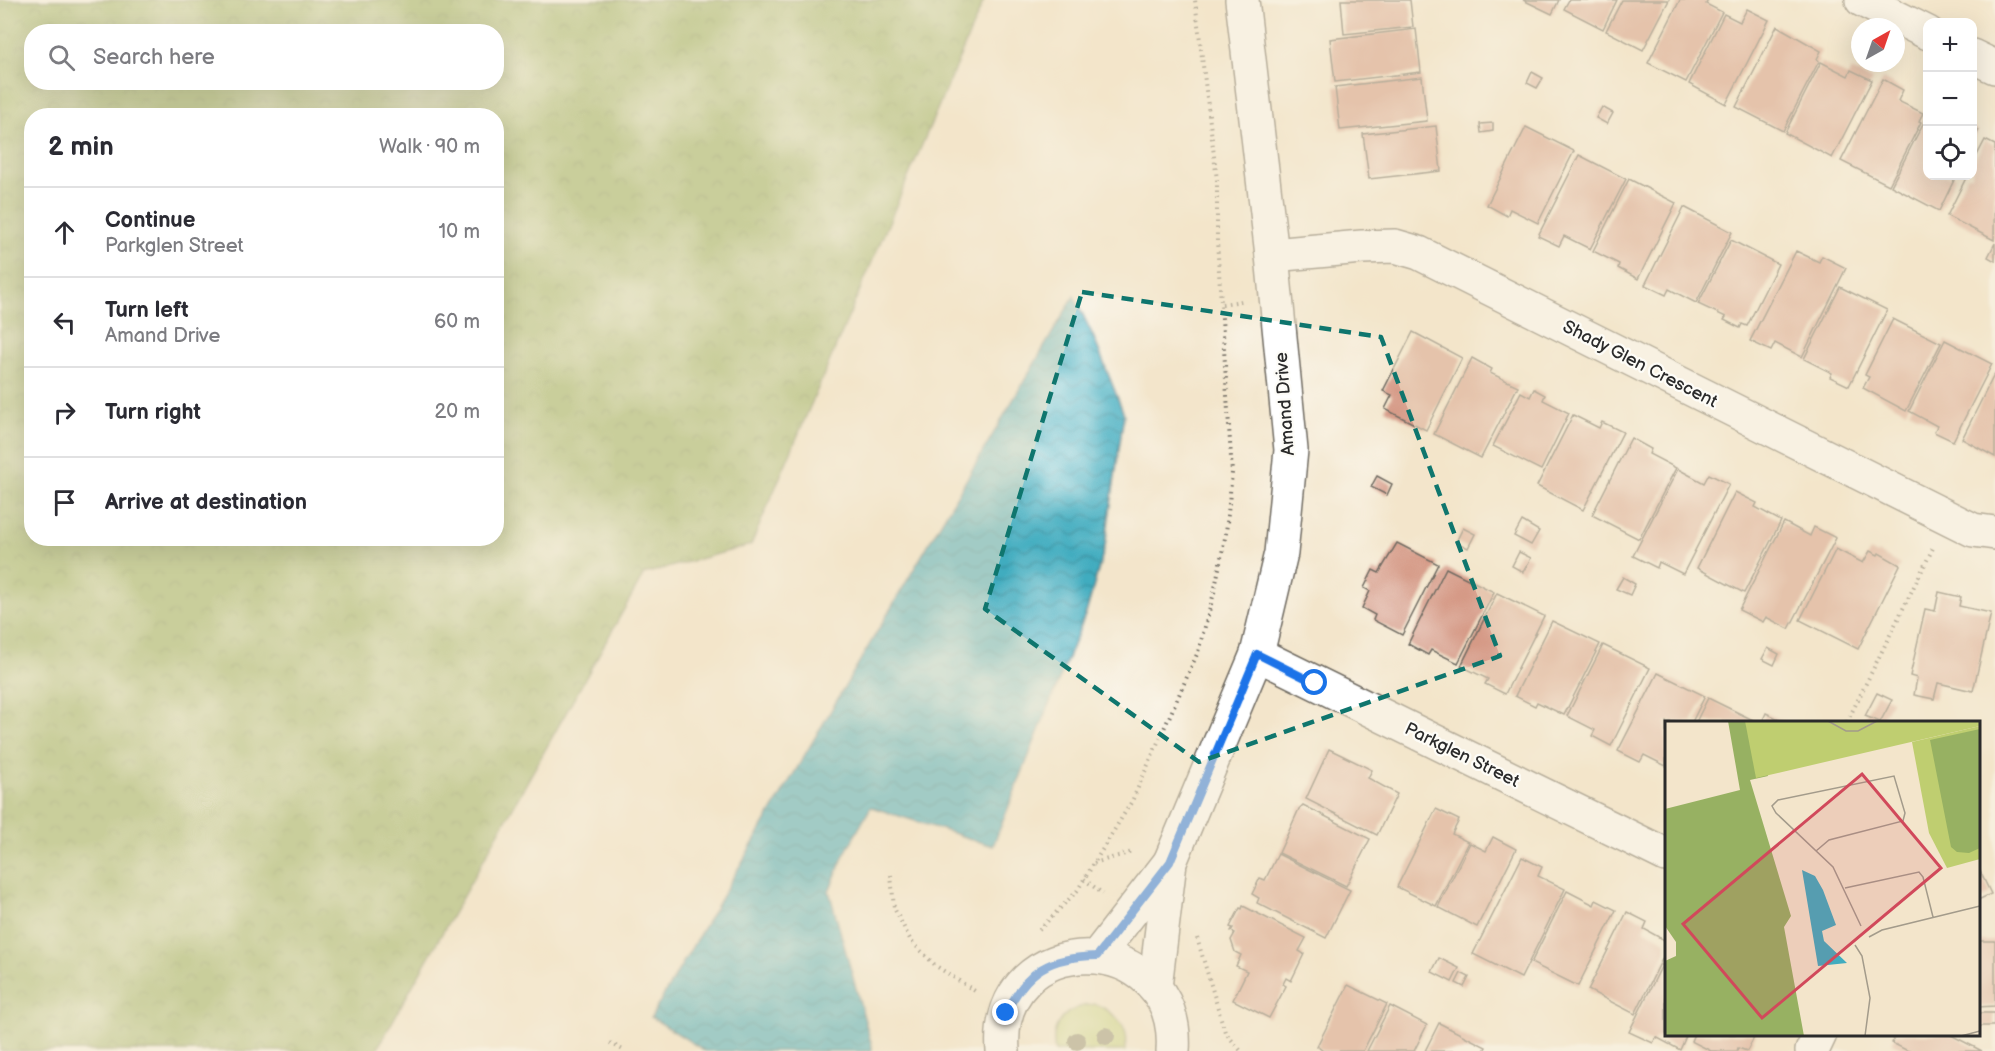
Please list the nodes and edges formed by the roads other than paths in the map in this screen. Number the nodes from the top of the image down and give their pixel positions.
1 (1242, 0) edge
2 (1862, 0) edge
3 (1923, 30) edge
4 (1977, 59) edge
5 (1995, 68) edge
6 (1272, 255) junction
7 (1995, 532) edge
8 (1257, 654) junction
9 (1665, 855) edge
10 (1170, 862) junction
11 (1097, 956) junction
12 (1155, 987) junction
13 (1820, 1036) edge
14 (1173, 1039) edge
15 (1003, 1051) edge
16 (1195, 1051) edge
17 (1812, 1051) edge

1 - 6 street, Amand Drive
2 - 3 street
4 - 5 street
6 - 7 street, Shady Glen Crescent
6 - 8 street, Amand Drive
8 - 9 street, Parkglen Street
8 - 10 street, Amand Drive
10 - 11 street, Amand Drive
10 - 12 street, Amand Drive
11 - 12 street
11 - 15 street
12 - 14 street
13 - 17 street
14 - 16 street

